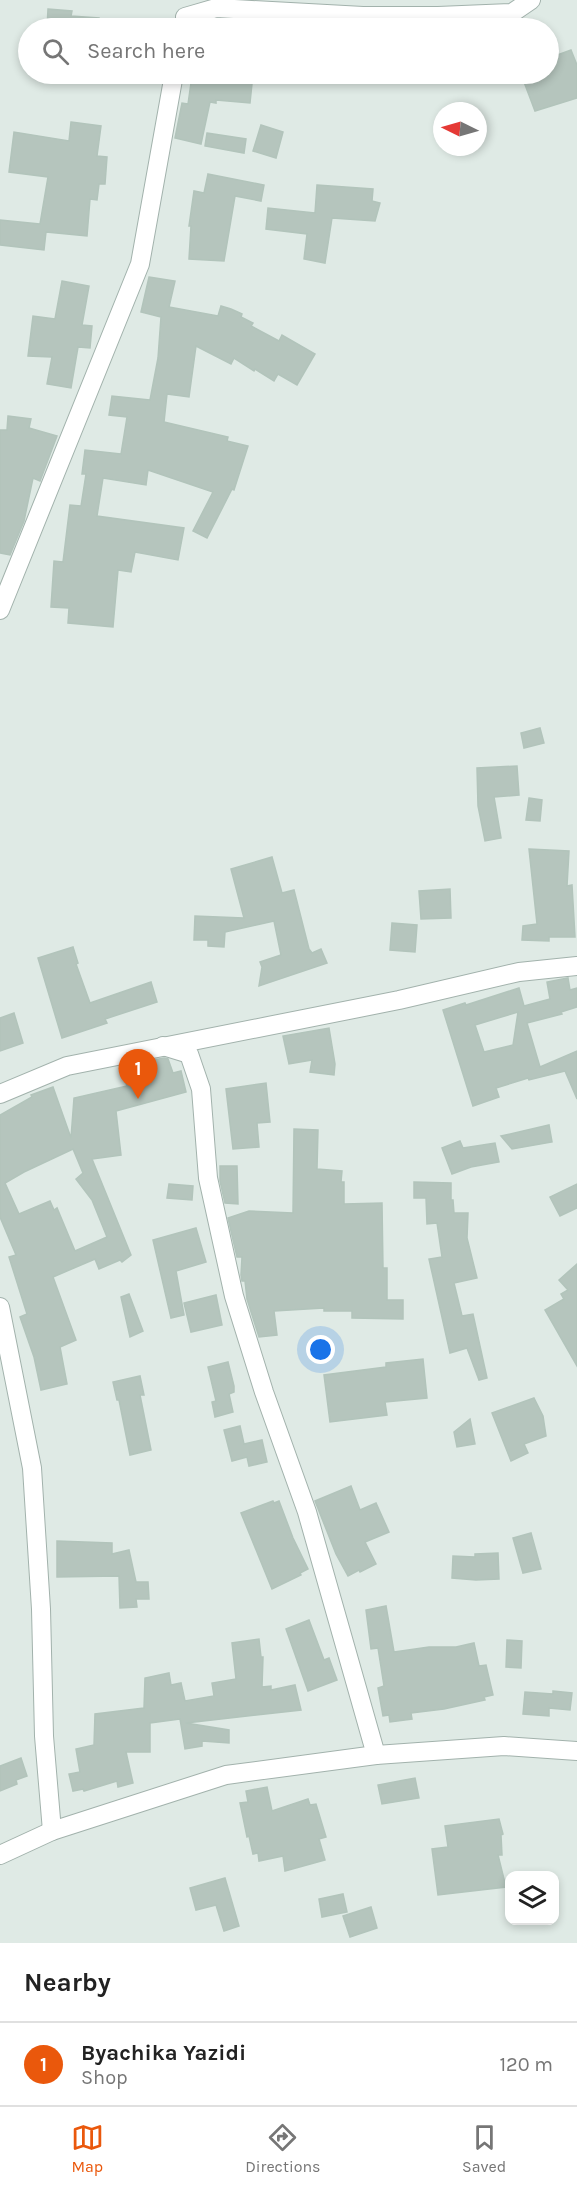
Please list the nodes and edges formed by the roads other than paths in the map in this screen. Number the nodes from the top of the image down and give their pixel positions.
1 (531, 0) edge
2 (184, 15) edge
3 (172, 84) edge
4 (0, 610) edge
5 (577, 966) edge
6 (163, 1046) junction
7 (0, 1094) edge
8 (0, 1307) edge
9 (577, 1751) edge
10 (376, 1755) junction
11 (52, 1831) junction
12 (0, 1855) edge

1 - 2 street
3 - 4 street
5 - 6 street
6 - 7 street
6 - 10 street
8 - 11 street
9 - 10 street
10 - 11 street
11 - 12 street

